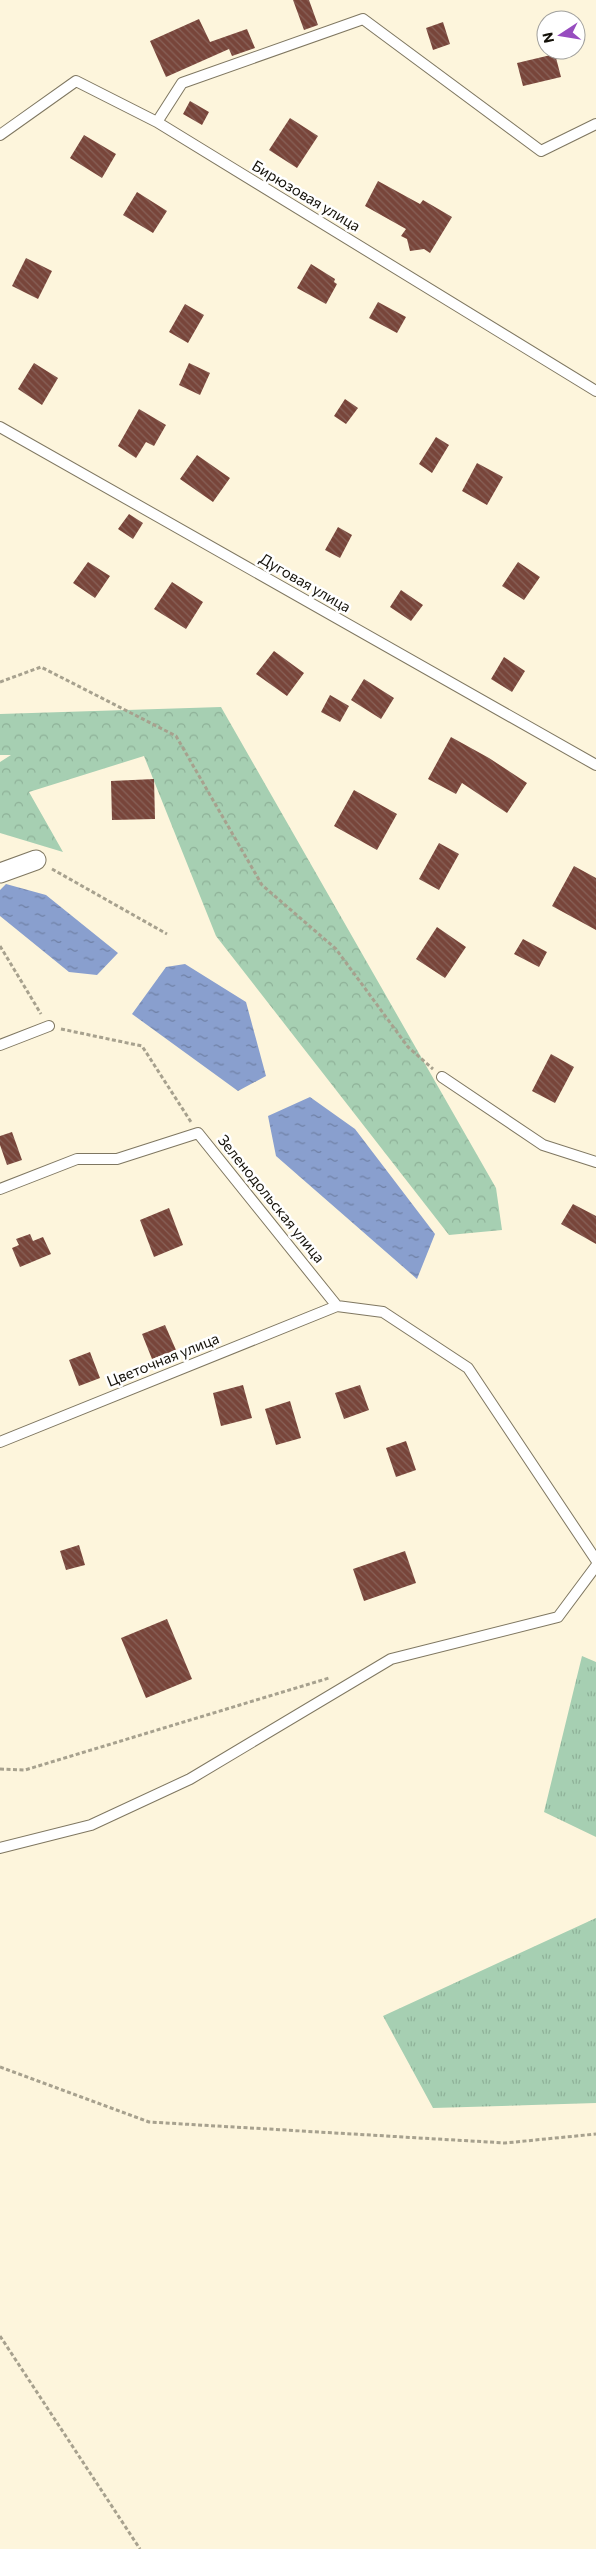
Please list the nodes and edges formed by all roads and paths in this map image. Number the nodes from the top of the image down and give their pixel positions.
1 (157, 122) junction
2 (596, 124) edge
3 (0, 134) edge
4 (596, 391) edge
5 (0, 427) edge
6 (0, 682) edge
7 (596, 765) edge
8 (36, 860) joint
9 (0, 873) edge
10 (167, 934) dead end
11 (0, 946) edge
12 (49, 1026) junction
13 (0, 1045) edge
14 (442, 1077) joint
15 (198, 1133) junction
16 (596, 1162) edge
17 (0, 1189) edge
18 (337, 1306) junction
19 (0, 1442) edge
20 (596, 1560) edge
21 (596, 1566) edge
22 (334, 1676) dead end
23 (0, 1769) edge
24 (0, 1848) edge
25 (0, 2067) edge
26 (596, 2134) edge
27 (0, 2336) edge
28 (140, 2549) edge

1 - 2 lane
1 - 3 lane, Бирюзовая улица
1 - 4 lane, Бирюзовая улица
5 - 7 lane, Дуговая улица
6 - 14 path
8 - 9 street
8 - 10 path
11 - 12 path
12 - 13 lane
12 - 15 path
14 - 16 lane
15 - 17 lane, Зеленодольская улица
15 - 18 lane, Зеленодольская улица
18 - 19 lane, Цветочная улица
18 - 20 lane
21 - 24 lane
22 - 23 path
25 - 26 path
27 - 28 path

